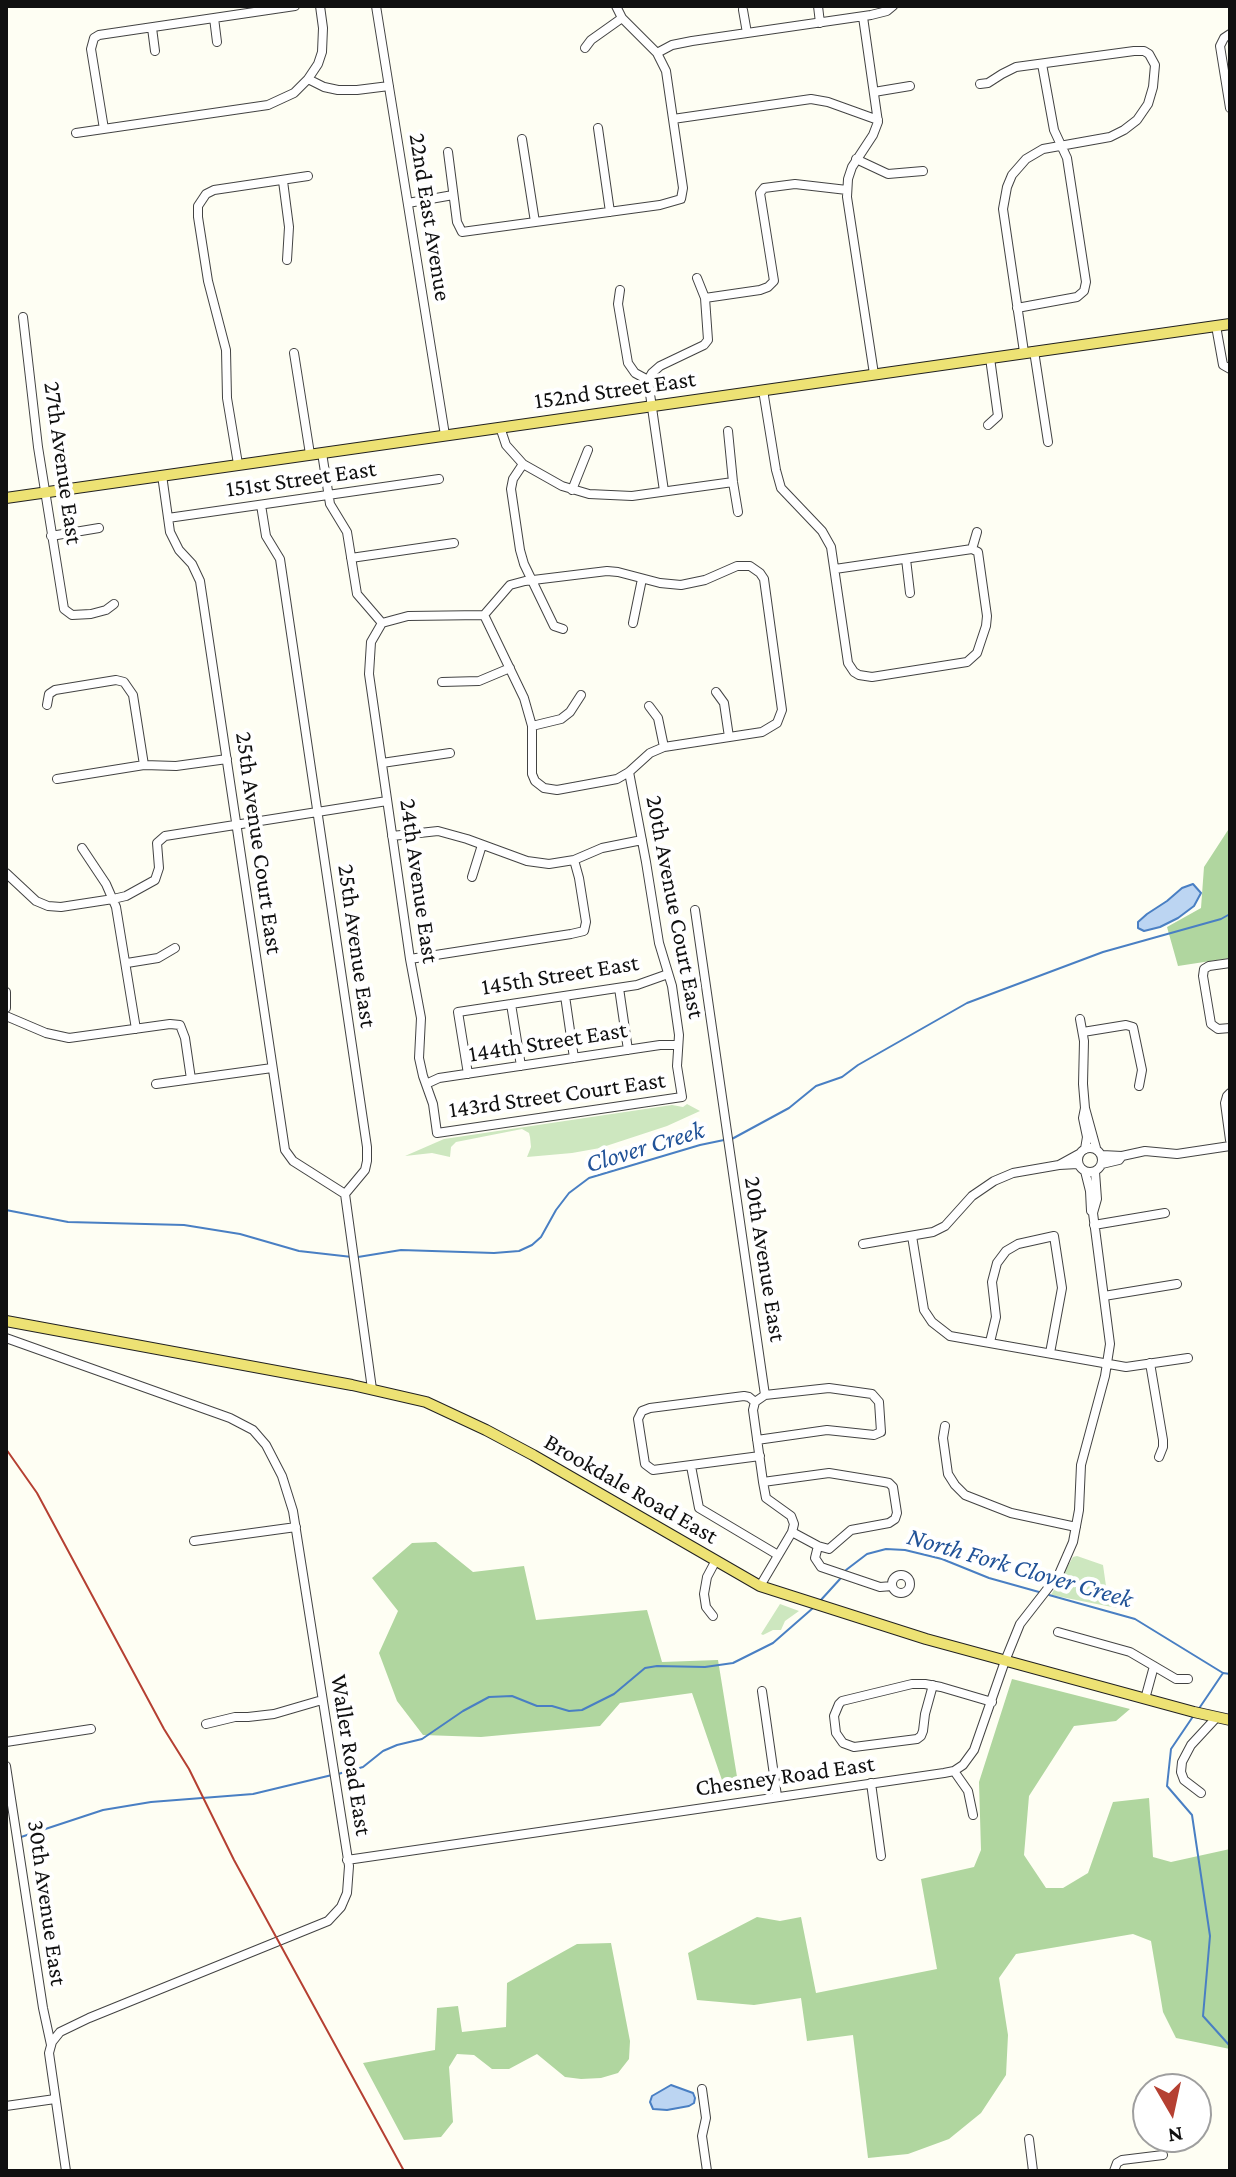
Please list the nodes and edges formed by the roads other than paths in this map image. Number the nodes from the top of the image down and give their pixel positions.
1 (295, 6) edge
2 (320, 6) edge
3 (376, 6) edge
4 (616, 6) edge
5 (818, 6) edge
6 (892, 7) edge
7 (743, 10) dead end
8 (863, 17) junction
9 (214, 18) junction
10 (622, 18) junction
11 (820, 23) junction
12 (152, 28) junction
13 (747, 33) junction
14 (1226, 37) edge
15 (217, 42) dead end
16 (585, 48) dead end
17 (155, 51) dead end
18 (657, 53) junction
19 (1042, 64) junction
20 (308, 79) junction
21 (980, 84) dead end
22 (389, 86) junction
23 (910, 86) dead end
24 (874, 92) junction
25 (1230, 108) edge
26 (673, 119) junction
27 (878, 120) junction
28 (598, 128) dead end
29 (104, 129) junction
30 (76, 133) dead end
31 (522, 139) dead end
32 (1062, 145) junction
33 (448, 152) dead end
34 (856, 159) junction
35 (923, 171) dead end
36 (308, 176) dead end
37 (283, 181) junction
38 (847, 190) junction
39 (453, 195) junction
40 (408, 203) junction
41 (610, 212) junction
42 (535, 222) junction
43 (287, 260) dead end
44 (697, 278) dead end
45 (620, 290) dead end
46 (705, 298) junction
47 (1017, 308) junction
48 (23, 317) dead end
49 (1230, 324) edge
50 (1216, 326) junction
51 (1029, 352) junction
52 (294, 353) dead end
53 (990, 358) junction
54 (1230, 369) edge
55 (874, 374) junction
56 (648, 380) junction
57 (763, 390) junction
58 (652, 405) junction
59 (988, 425) dead end
60 (500, 427) junction
61 (728, 431) dead end
62 (445, 435) junction
63 (1048, 442) dead end
64 (588, 450) dead end
65 (322, 453) junction
66 (310, 454) junction
67 (238, 464) junction
68 (523, 464) junction
69 (162, 475) junction
70 (439, 479) dead end
71 (733, 482) junction
72 (572, 490) junction
73 (664, 491) junction
74 (45, 492) junction
75 (328, 495) junction
76 (6, 498) edge
77 (261, 505) junction
78 (738, 512) dead end
79 (168, 518) junction
80 (99, 528) dead end
81 (977, 532) dead end
82 (51, 536) junction
83 (454, 543) dead end
84 (972, 549) junction
85 (351, 558) junction
86 (906, 559) junction
87 (835, 569) junction
88 (642, 579) junction
89 (532, 580) junction
90 (910, 593) dead end
91 (114, 604) dead end
92 (484, 615) junction
93 (382, 623) junction
94 (633, 623) dead end
95 (563, 629) dead end
96 (510, 668) junction
97 (442, 682) dead end
98 (716, 692) dead end
99 (581, 695) dead end
100 (47, 705) dead end
101 (649, 706) dead end
102 (532, 726) junction
103 (729, 737) junction
104 (664, 747) junction
105 (450, 753) dead end
106 (227, 759) junction
107 (382, 763) junction
108 (144, 765) junction
109 (629, 772) junction
110 (57, 779) dead end
111 (387, 801) junction
112 (318, 812) junction
113 (237, 825) junction
114 (392, 836) junction
115 (642, 840) junction
116 (482, 845) junction
117 (82, 848) dead end
118 (574, 860) junction
119 (6, 873) edge
120 (472, 877) dead end
121 (113, 899) junction
122 (695, 910) dead end
123 (175, 948) dead end
124 (410, 959) junction
125 (127, 963) junction
126 (1230, 963) edge
127 (668, 974) junction
128 (619, 988) junction
129 (6, 992) edge
130 (565, 996) junction
131 (511, 1004) junction
132 (6, 1008) edge
133 (6, 1016) edge
134 (1080, 1019) dead end
135 (1230, 1028) edge
136 (136, 1029) junction
137 (1083, 1032) junction
138 (678, 1045) junction
139 (628, 1050) junction
140 (574, 1058) junction
141 (521, 1066) junction
142 (272, 1068) junction
143 (468, 1074) junction
144 (191, 1079) junction
145 (156, 1084) dead end
146 (426, 1084) junction
147 (1139, 1086) dead end
148 (1230, 1093) edge
149 (682, 1097) joint
150 (1085, 1108) junction
151 (437, 1133) joint
152 (1230, 1140) edge
153 (1230, 1146) edge
154 (1100, 1156) junction
155 (1085, 1162) junction
156 (345, 1194) junction
157 (1165, 1213) dead end
158 (1094, 1225) junction
159 (912, 1236) junction
160 (863, 1244) dead end
161 (1177, 1284) dead end
162 (1104, 1296) junction
163 (6, 1321) edge
164 (6, 1338) edge
165 (990, 1342) junction
166 (1050, 1353) junction
167 (1188, 1358) dead end
168 (1150, 1363) junction
169 (1107, 1364) junction
170 (372, 1389) junction
171 (765, 1395) junction
172 (755, 1402) junction
173 (945, 1426) dead end
174 (757, 1440) junction
175 (760, 1456) junction
176 (1159, 1457) dead end
177 (691, 1466) junction
178 (763, 1482) junction
179 (296, 1527) junction
180 (1076, 1527) junction
181 (792, 1532) junction
182 (194, 1541) dead end
183 (818, 1546) junction
184 (778, 1555) junction
185 (715, 1562) junction
186 (760, 1586) junction
187 (892, 1586) dead end
188 (713, 1616) dead end
189 (1058, 1632) dead end
190 (1005, 1661) junction
191 (1154, 1666) junction
192 (1188, 1679) dead end
193 (933, 1685) junction
194 (762, 1691) dead end
195 (1145, 1699) junction
196 (322, 1700) junction
197 (992, 1702) junction
198 (1216, 1718) junction
199 (1230, 1720) edge
200 (206, 1724) dead end
201 (91, 1729) dead end
202 (6, 1742) edge
203 (6, 1766) edge
204 (954, 1771) junction
205 (871, 1783) junction
206 (1201, 1793) dead end
207 (777, 1796) junction
208 (973, 1815) dead end
209 (881, 1856) dead end
210 (347, 1860) junction
211 (52, 2045) junction
212 (702, 2089) dead end
213 (55, 2099) junction
214 (6, 2106) edge
215 (1029, 2139) dead end
216 (1163, 2155) dead end
217 (1116, 2167) edge
218 (66, 2171) edge
219 (707, 2171) edge
220 (1033, 2171) edge

1 - 9 street
2 - 20 street
3 - 22 street, 22nd East Avenue
4 - 10 street
5 - 11 street
6 - 8 street
7 - 13 street
8 - 11 street
8 - 24 street
9 - 12 street
9 - 15 street
10 - 16 street
10 - 18 street
11 - 13 street
12 - 17 street
12 - 29 street
13 - 18 street
14 - 25 street
18 - 26 street
19 - 21 street
19 - 32 street
19 - 32 street
20 - 22 street
20 - 29 street
22 - 40 street, 22nd East Avenue
23 - 24 street
24 - 27 street
26 - 27 street
26 - 41 street
27 - 34 street
28 - 41 street
29 - 30 street
31 - 42 street
32 - 47 street
32 - 47 street
33 - 39 street
34 - 35 street
34 - 38 street
36 - 37 street
37 - 43 street
37 - 67 street
38 - 46 street
38 - 55 street
39 - 40 street
39 - 42 street
40 - 62 street, 22nd East Avenue
41 - 42 street
44 - 46 street
45 - 56 street
46 - 56 street
47 - 51 street
48 - 74 street, 27th Avenue East
49 - 50 main road, 152nd Street East
50 - 51 main road, 152nd Street East
50 - 54 street
51 - 53 main road, 152nd Street East
51 - 63 street
52 - 66 street
53 - 55 main road, 152nd Street East
53 - 59 street
55 - 57 main road, 152nd Street East
56 - 58 street
57 - 58 main road, 152nd Street East
57 - 87 street
58 - 60 main road, 152nd Street East
58 - 73 street
60 - 62 main road, 152nd Street East
60 - 68 street
61 - 71 street
62 - 65 main road, 152nd Street East
64 - 72 street
65 - 66 main road, 152nd Street East
65 - 75 street
66 - 67 main road, 152nd Street East
67 - 69 main road, 152nd Street East
68 - 72 street
68 - 89 street
69 - 74 main road, 152nd Street East
69 - 79 street, 25th Avenue Court East
70 - 75 street, 151st Street East
71 - 73 street
71 - 78 street
72 - 73 street
74 - 76 main road, 152nd Street East
74 - 82 street, 27th Avenue East
75 - 77 street, 151st Street East
75 - 85 street
77 - 79 street, 151st Street East
77 - 112 street, 25th Avenue East
79 - 106 street, 25th Avenue Court East
80 - 82 street
81 - 84 street
82 - 91 street, 27th Avenue East
83 - 85 street
84 - 86 street
84 - 87 street
85 - 93 street
86 - 87 street
86 - 90 street
88 - 89 street
88 - 94 street
88 - 103 street
89 - 92 street
89 - 95 street
92 - 93 street
92 - 96 street
93 - 107 street, 24th Avenue East
96 - 97 street
96 - 102 street
98 - 103 street
99 - 102 street
100 - 108 street
101 - 104 street
102 - 109 street
103 - 104 street
104 - 109 street
105 - 107 street
106 - 108 street
106 - 113 street, 25th Avenue Court East
107 - 111 street, 24th Avenue East
108 - 110 street
109 - 115 street, 20th Avenue Court East
111 - 112 street
111 - 114 street, 24th Avenue East
112 - 113 street
112 - 156 street, 25th Avenue East
113 - 121 street
113 - 142 street, 25th Avenue Court East
114 - 116 street
114 - 124 street, 24th Avenue East
115 - 118 street
115 - 127 street, 20th Avenue Court East
116 - 118 street
116 - 120 street
117 - 121 street
118 - 124 street
119 - 121 street
121 - 125 street
122 - 171 street, 20th Avenue East
123 - 125 street
124 - 146 street, 24th Avenue East
125 - 136 street
126 - 135 street
127 - 128 street, 145th Street East
127 - 138 street, 20th Avenue Court East
128 - 130 street, 145th Street East
128 - 139 street
129 - 132 street
130 - 131 street, 145th Street East
130 - 140 street
131 - 141 street
131 - 143 street, 145th Street East
133 - 136 street
134 - 137 street
136 - 144 street
137 - 147 street
137 - 150 street
138 - 139 street, 144th Street East
138 - 149 street, 20th Avenue Court East
139 - 140 street, 144th Street East
140 - 141 street, 144th Street East
141 - 143 street, 144th Street East
142 - 144 street
142 - 156 street, 25th Avenue Court East
143 - 146 street, 144th Street East
144 - 145 street
146 - 151 street, 24th Avenue East
148 - 152 street
149 - 151 street, 143rd Street Court East
150 - 154 street
150 - 155 street
153 - 154 street
154 - 155 street
154 - 155 street
155 - 158 street
155 - 159 street
156 - 170 street
157 - 158 street
158 - 162 street
159 - 160 street
159 - 165 street
161 - 162 street
162 - 169 street
163 - 170 main road, Brookdale Road East
164 - 179 street, Waller Road East
165 - 166 street
165 - 166 street
166 - 169 street
167 - 168 street
168 - 169 street
168 - 176 street
169 - 180 street
170 - 185 main road, Brookdale Road East
171 - 172 street
171 - 174 street
172 - 174 street
172 - 177 street
173 - 180 street
174 - 175 street
175 - 177 street
175 - 178 street
177 - 184 street
178 - 181 street
178 - 183 street
179 - 182 street
179 - 196 street, Waller Road East
180 - 190 street
181 - 183 street
181 - 184 street
183 - 187 street
184 - 186 street
185 - 186 main road, Brookdale Road East
185 - 188 street
186 - 190 main road, Brookdale Road East
189 - 191 street
190 - 195 main road, Brookdale Road East
190 - 197 street
191 - 192 street
191 - 195 street
193 - 193 street
193 - 197 street
194 - 207 street
195 - 198 main road, Brookdale Road East
196 - 200 street
196 - 210 street, Waller Road East
197 - 204 street
198 - 199 main road, Brookdale Road East
198 - 206 street
201 - 202 street
203 - 211 street, 30th Avenue East
204 - 205 street, Chesney Road East
204 - 208 street
205 - 207 street, Chesney Road East
205 - 209 street
207 - 210 street, Chesney Road East
210 - 211 street, Waller Road East
211 - 213 street
212 - 219 street
213 - 214 street
213 - 218 street
215 - 220 street
216 - 217 street

